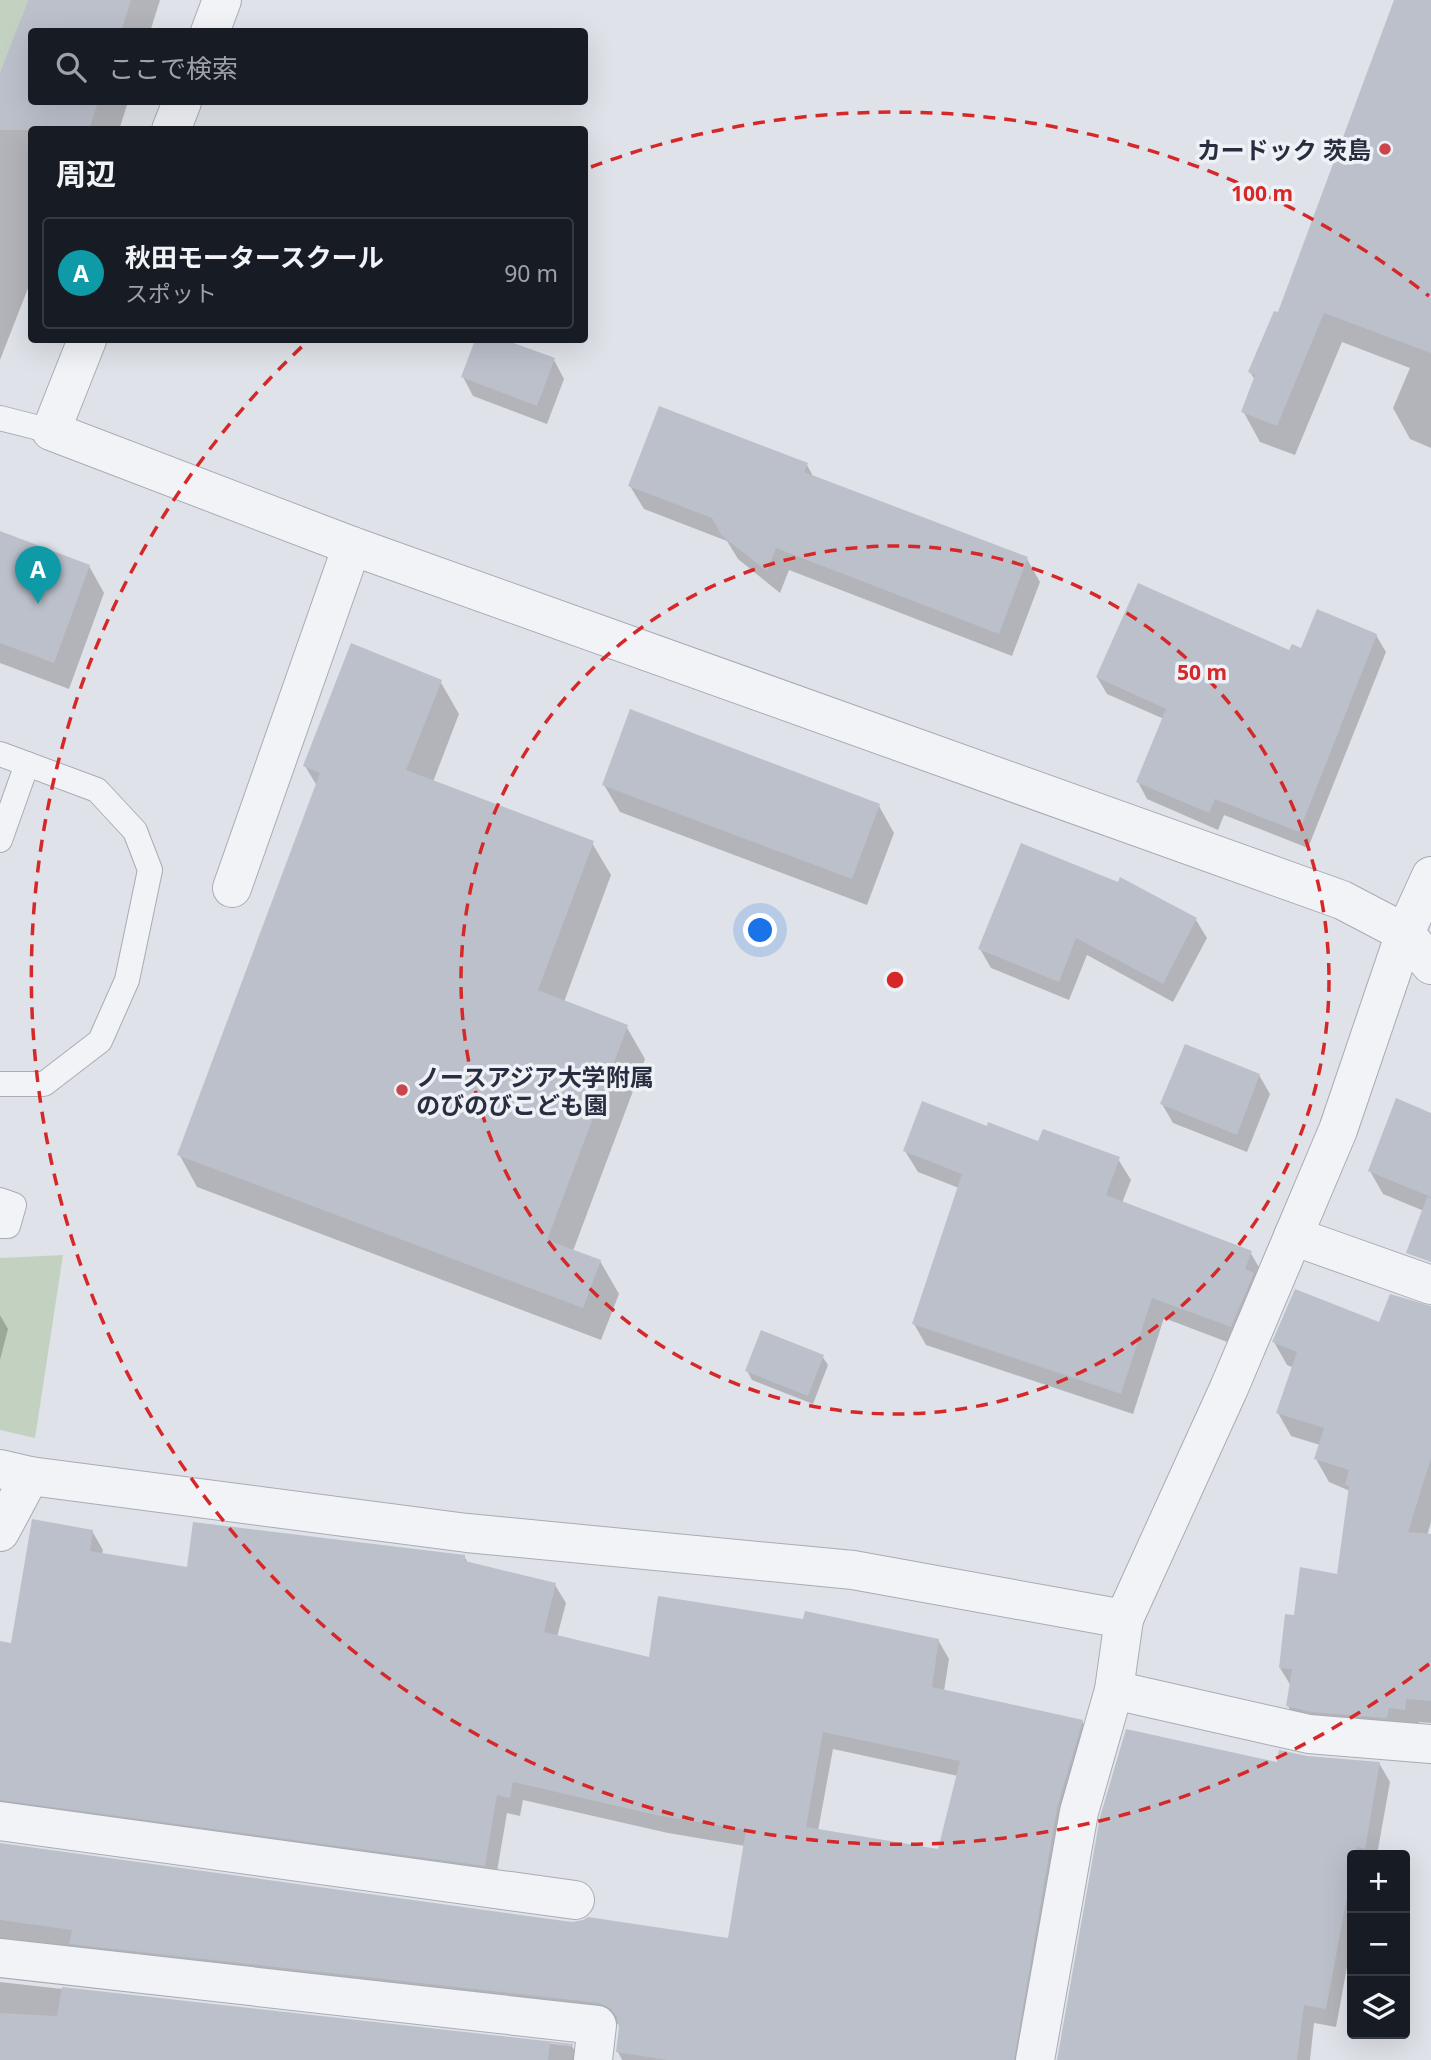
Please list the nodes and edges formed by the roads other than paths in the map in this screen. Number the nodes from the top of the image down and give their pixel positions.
1 (222, 0) edge
2 (211, 28) edge
3 (181, 105) edge
4 (173, 126) edge
5 (86, 343) edge
6 (0, 418) edge
7 (51, 431) junction
8 (352, 546) junction
9 (0, 754) edge
10 (27, 764) junction
11 (0, 840) edge
12 (1431, 876) edge
13 (232, 888) dead end
14 (1405, 933) junction
15 (1431, 965) edge
16 (0, 1084) edge
17 (0, 1200) edge
18 (0, 1226) edge
19 (1293, 1236) junction
20 (1431, 1285) edge
21 (15, 1472) edge
22 (0, 1532) edge
23 (1124, 1619) junction
24 (1114, 1690) junction
25 (1431, 1744) edge
26 (0, 1821) edge
27 (575, 1900) dead end
28 (0, 1958) edge
29 (593, 2060) edge
30 (1035, 2060) edge

1 - 2 street
3 - 4 street
5 - 7 street
6 - 7 lane
7 - 8 street
8 - 13 street
8 - 14 street
9 - 10 lane
10 - 11 lane
10 - 16 lane
12 - 14 street
14 - 15 street
14 - 19 street
17 - 18 lane
19 - 20 street
19 - 23 street
21 - 22 street
21 - 23 street
23 - 24 street
24 - 25 street
24 - 30 street
26 - 27 street
28 - 29 street

